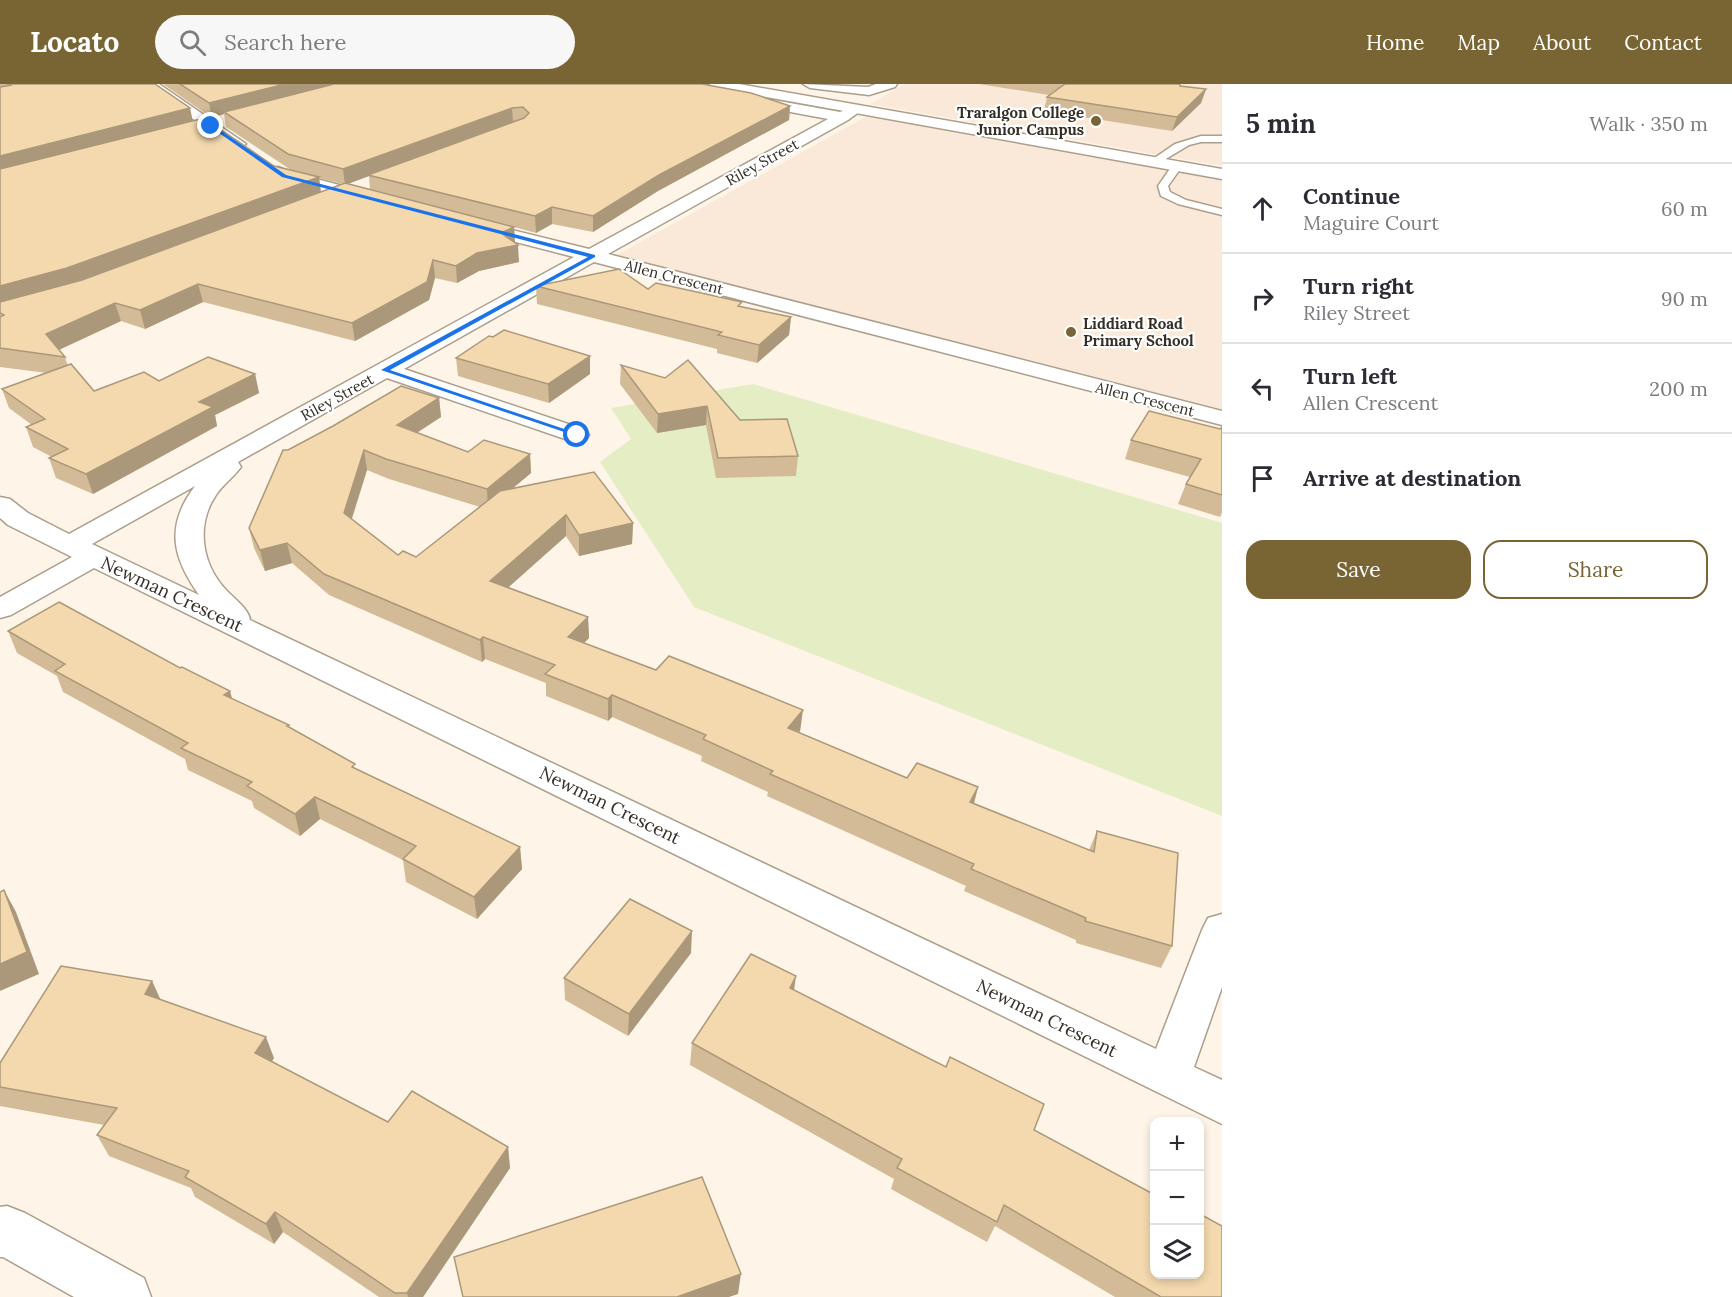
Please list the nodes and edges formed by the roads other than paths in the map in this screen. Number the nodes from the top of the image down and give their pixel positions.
1 (150, 84) edge
2 (661, 84) edge
3 (716, 84) edge
4 (810, 84) edge
5 (890, 84) edge
6 (849, 113) junction
7 (233, 120) edge
8 (211, 126) junction
9 (188, 132) edge
10 (1222, 139) edge
11 (1180, 145) junction
12 (1222, 149) edge
13 (1155, 161) junction
14 (1178, 165) junction
15 (1222, 173) edge
16 (378, 180) edge
17 (345, 193) junction
18 (390, 204) edge
19 (312, 205) edge
20 (1222, 212) edge
21 (458, 222) edge
22 (593, 256) junction
23 (385, 370) junction
24 (312, 411) junction
25 (1222, 418) edge
26 (577, 435) dead end
27 (0, 505) edge
28 (82, 551) junction
29 (0, 609) edge
30 (247, 629) junction
31 (1222, 930) edge
32 (1168, 1076) junction
33 (1222, 1103) edge
34 (0, 1232) edge
35 (125, 1297) edge

1 - 8 street
2 - 6 street
3 - 6 street
4 - 5 street
6 - 13 street
6 - 22 street, Riley Street
7 - 8 street
8 - 9 street
8 - 17 street
10 - 11 lane
11 - 12 lane
11 - 13 lane
13 - 14 street
14 - 15 street
14 - 20 lane
16 - 17 street
17 - 18 street
17 - 19 street
21 - 22 street, Allen Crescent
22 - 23 street, Riley Street
22 - 25 street, Allen Crescent
23 - 24 street, Riley Street
23 - 26 street
24 - 28 street, Riley Street
24 - 30 street
27 - 28 street, Newman Crescent
28 - 29 street, Riley Street
28 - 30 street, Newman Crescent
30 - 32 street, Newman Crescent
31 - 32 street
32 - 33 street, Newman Crescent
34 - 35 street

